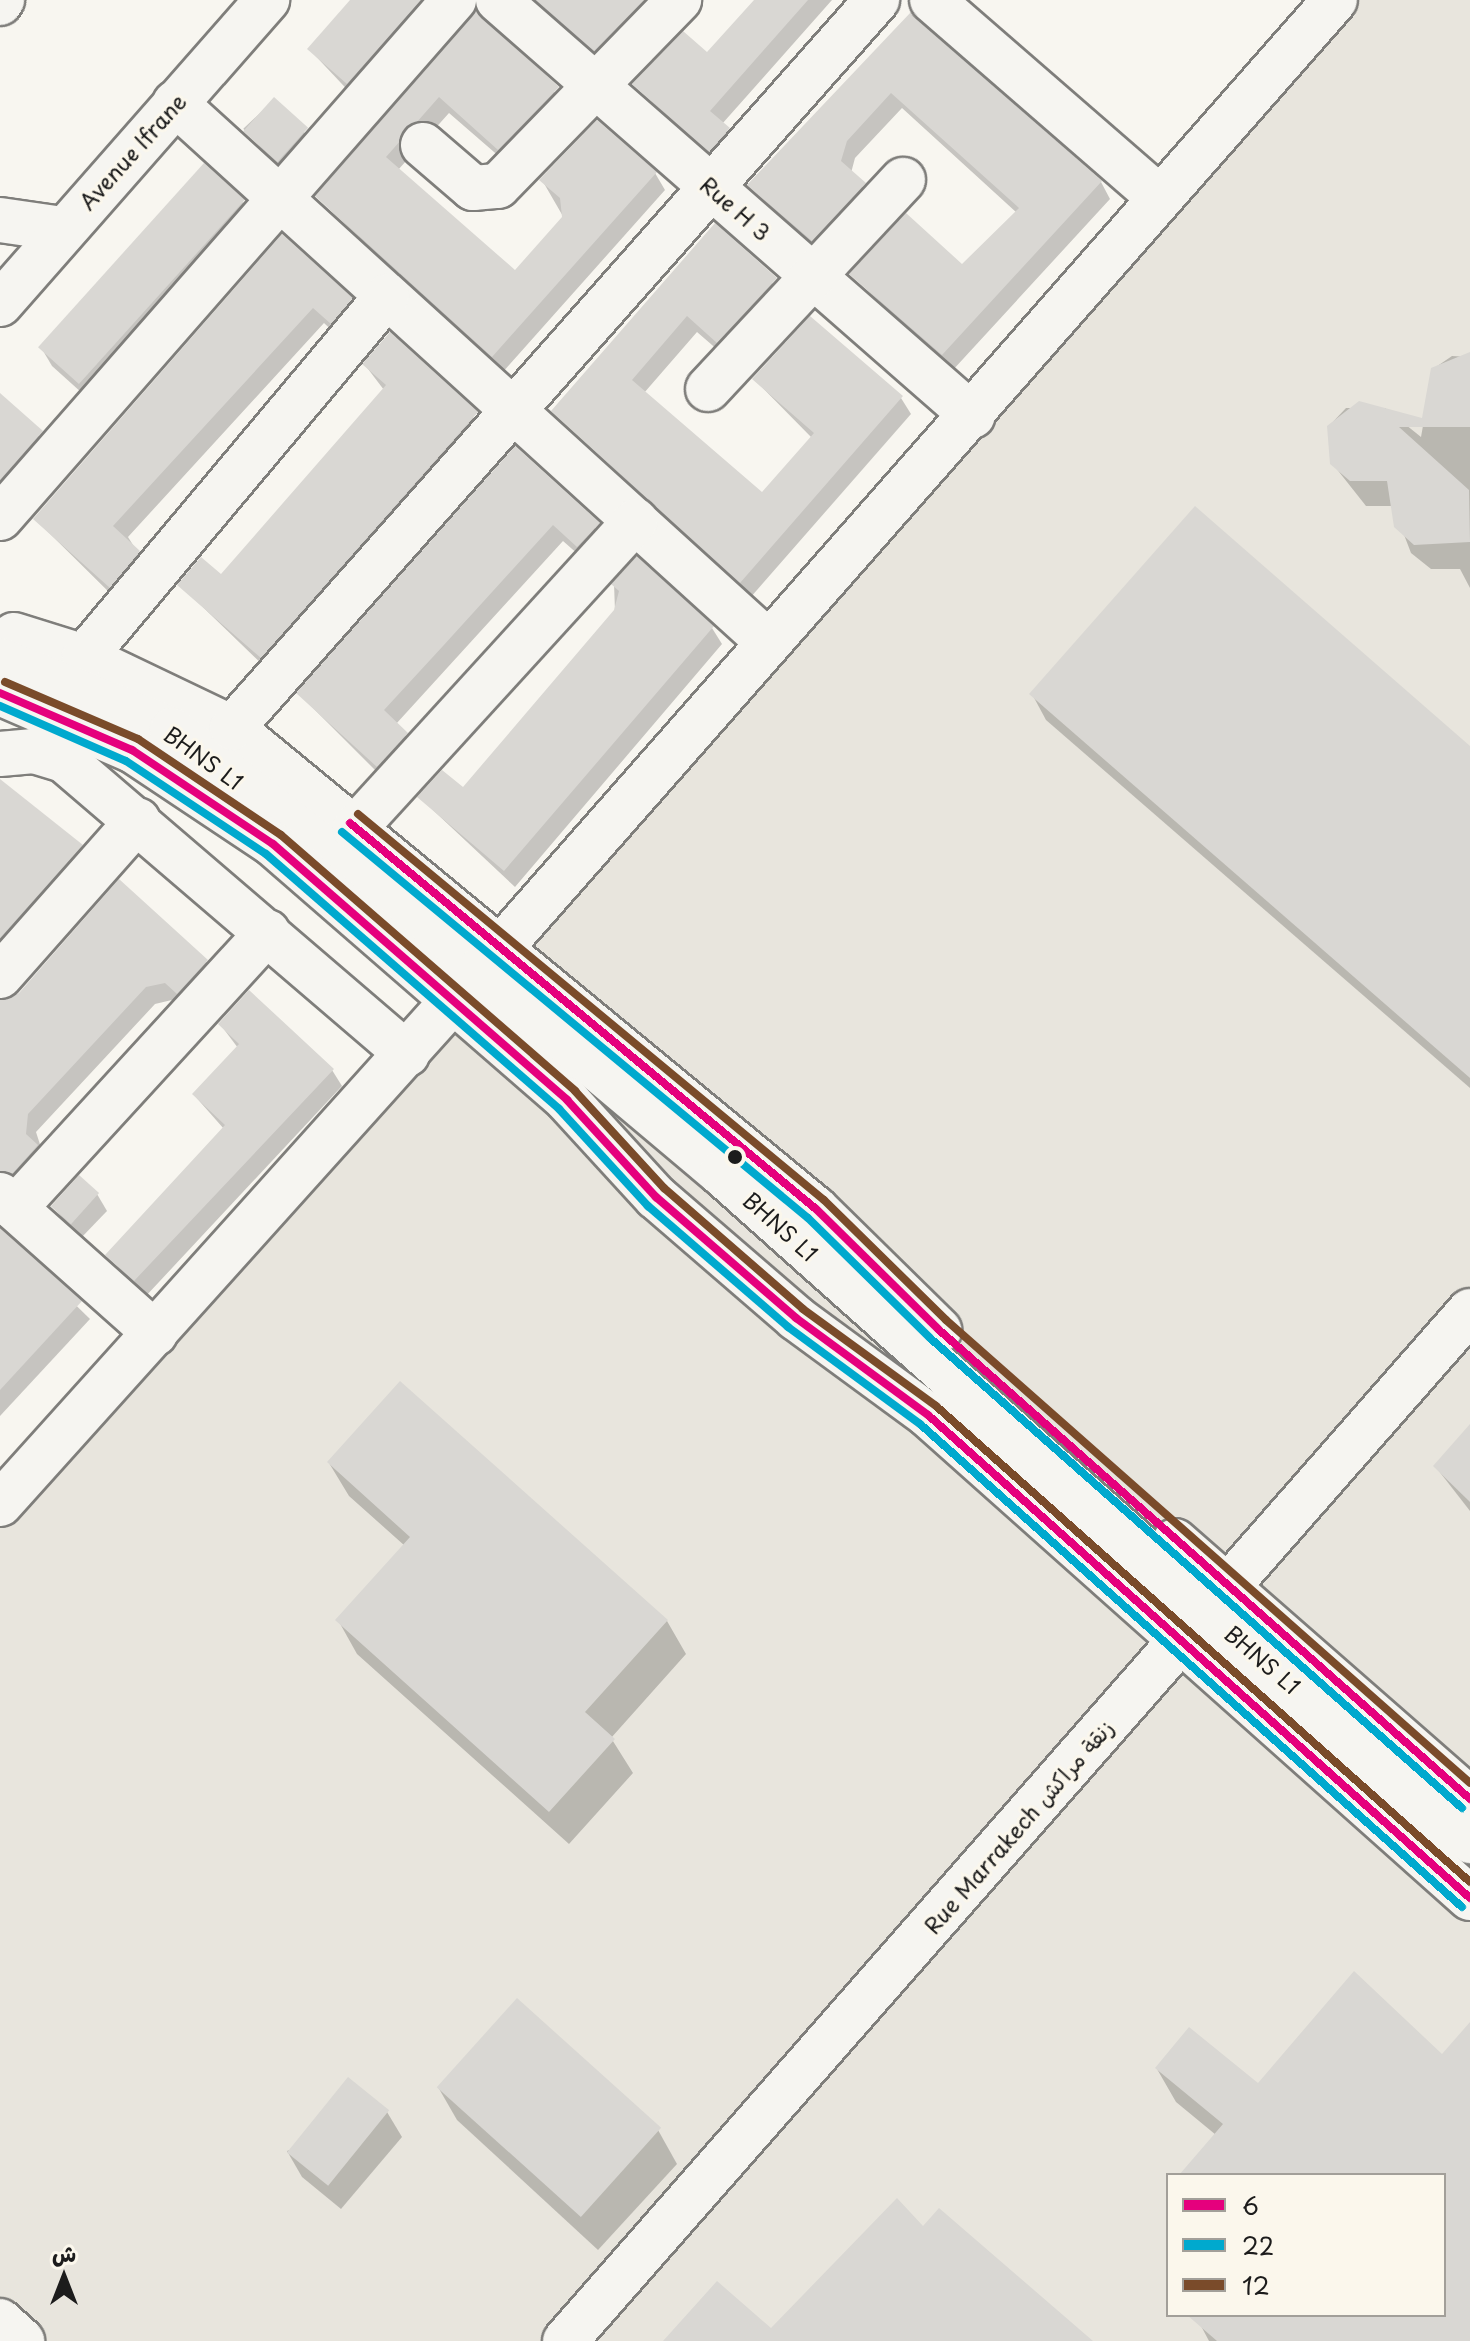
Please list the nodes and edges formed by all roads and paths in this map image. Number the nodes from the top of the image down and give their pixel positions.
1 (267, 0) edge
2 (454, 0) edge
3 (498, 0) edge
4 (679, 0) edge
5 (877, 0) edge
6 (932, 0) edge
7 (1335, 0) edge
8 (595, 85) junction
9 (175, 103) junction
10 (423, 145) dead end
11 (903, 180) dead end
12 (712, 187) junction
13 (1159, 197) junction
14 (281, 199) junction
15 (0, 220) edge
16 (62, 229) junction
17 (810, 273) junction
18 (387, 296) junction
19 (0, 304) edge
20 (708, 389) dead end
21 (514, 410) junction
22 (973, 416) junction
23 (0, 518) edge
24 (635, 521) junction
25 (0, 631) edge
26 (768, 642) junction
27 (0, 651) edge
28 (84, 657) junction
29 (0, 660) edge
30 (0, 693) edge
31 (232, 728) junction
32 (0, 754) edge
33 (138, 820) junction
34 (355, 828) junction
35 (268, 932) junction
36 (480, 970) junction
37 (0, 976) edge
38 (407, 1054) junction
39 (8, 1202) edge
40 (1470, 1311) edge
41 (155, 1333) junction
42 (0, 1504) edge
43 (1208, 1611) junction
44 (1470, 1799) edge
45 (1470, 1828) edge
46 (1470, 1841) edge
47 (1470, 1898) edge
48 (0, 2321) edge
49 (22, 2341) edge
50 (565, 2341) edge

1 - 9 street, Avenue Ifrane
2 - 14 street
3 - 8 street, Rue H 3
4 - 8 street
5 - 12 street
6 - 13 street
7 - 13 street
8 - 10 street
8 - 12 street, Rue H 3
9 - 14 street
9 - 16 street, Avenue Ifrane
11 - 17 street
12 - 17 street, Rue H 3
12 - 21 street
13 - 22 street
14 - 18 street
14 - 23 street
15 - 16 street
16 - 19 street, Avenue Ifrane
17 - 20 street
17 - 22 street, Rue H 3
18 - 21 street
18 - 28 street
21 - 24 street
21 - 31 street
22 - 26 street
24 - 26 street
24 - 34 street
25 - 28 street
26 - 36 street
27 - 36 street, BHNS L1
28 - 31 street
29 - 36 street, BHNS L1
30 - 36 street
31 - 34 street
32 - 33 street
33 - 35 street
33 - 37 street
34 - 36 street
35 - 38 street
35 - 39 street
36 - 38 street
36 - 43 street
36 - 43 street
38 - 41 street
39 - 41 street
40 - 43 street, Rue Marrakech زنقة مراكش
41 - 42 street
43 - 44 street
43 - 45 street, BHNS L1
43 - 46 street, BHNS L1
43 - 47 street
43 - 50 street, Rue Marrakech زنقة مراكش
48 - 49 street

